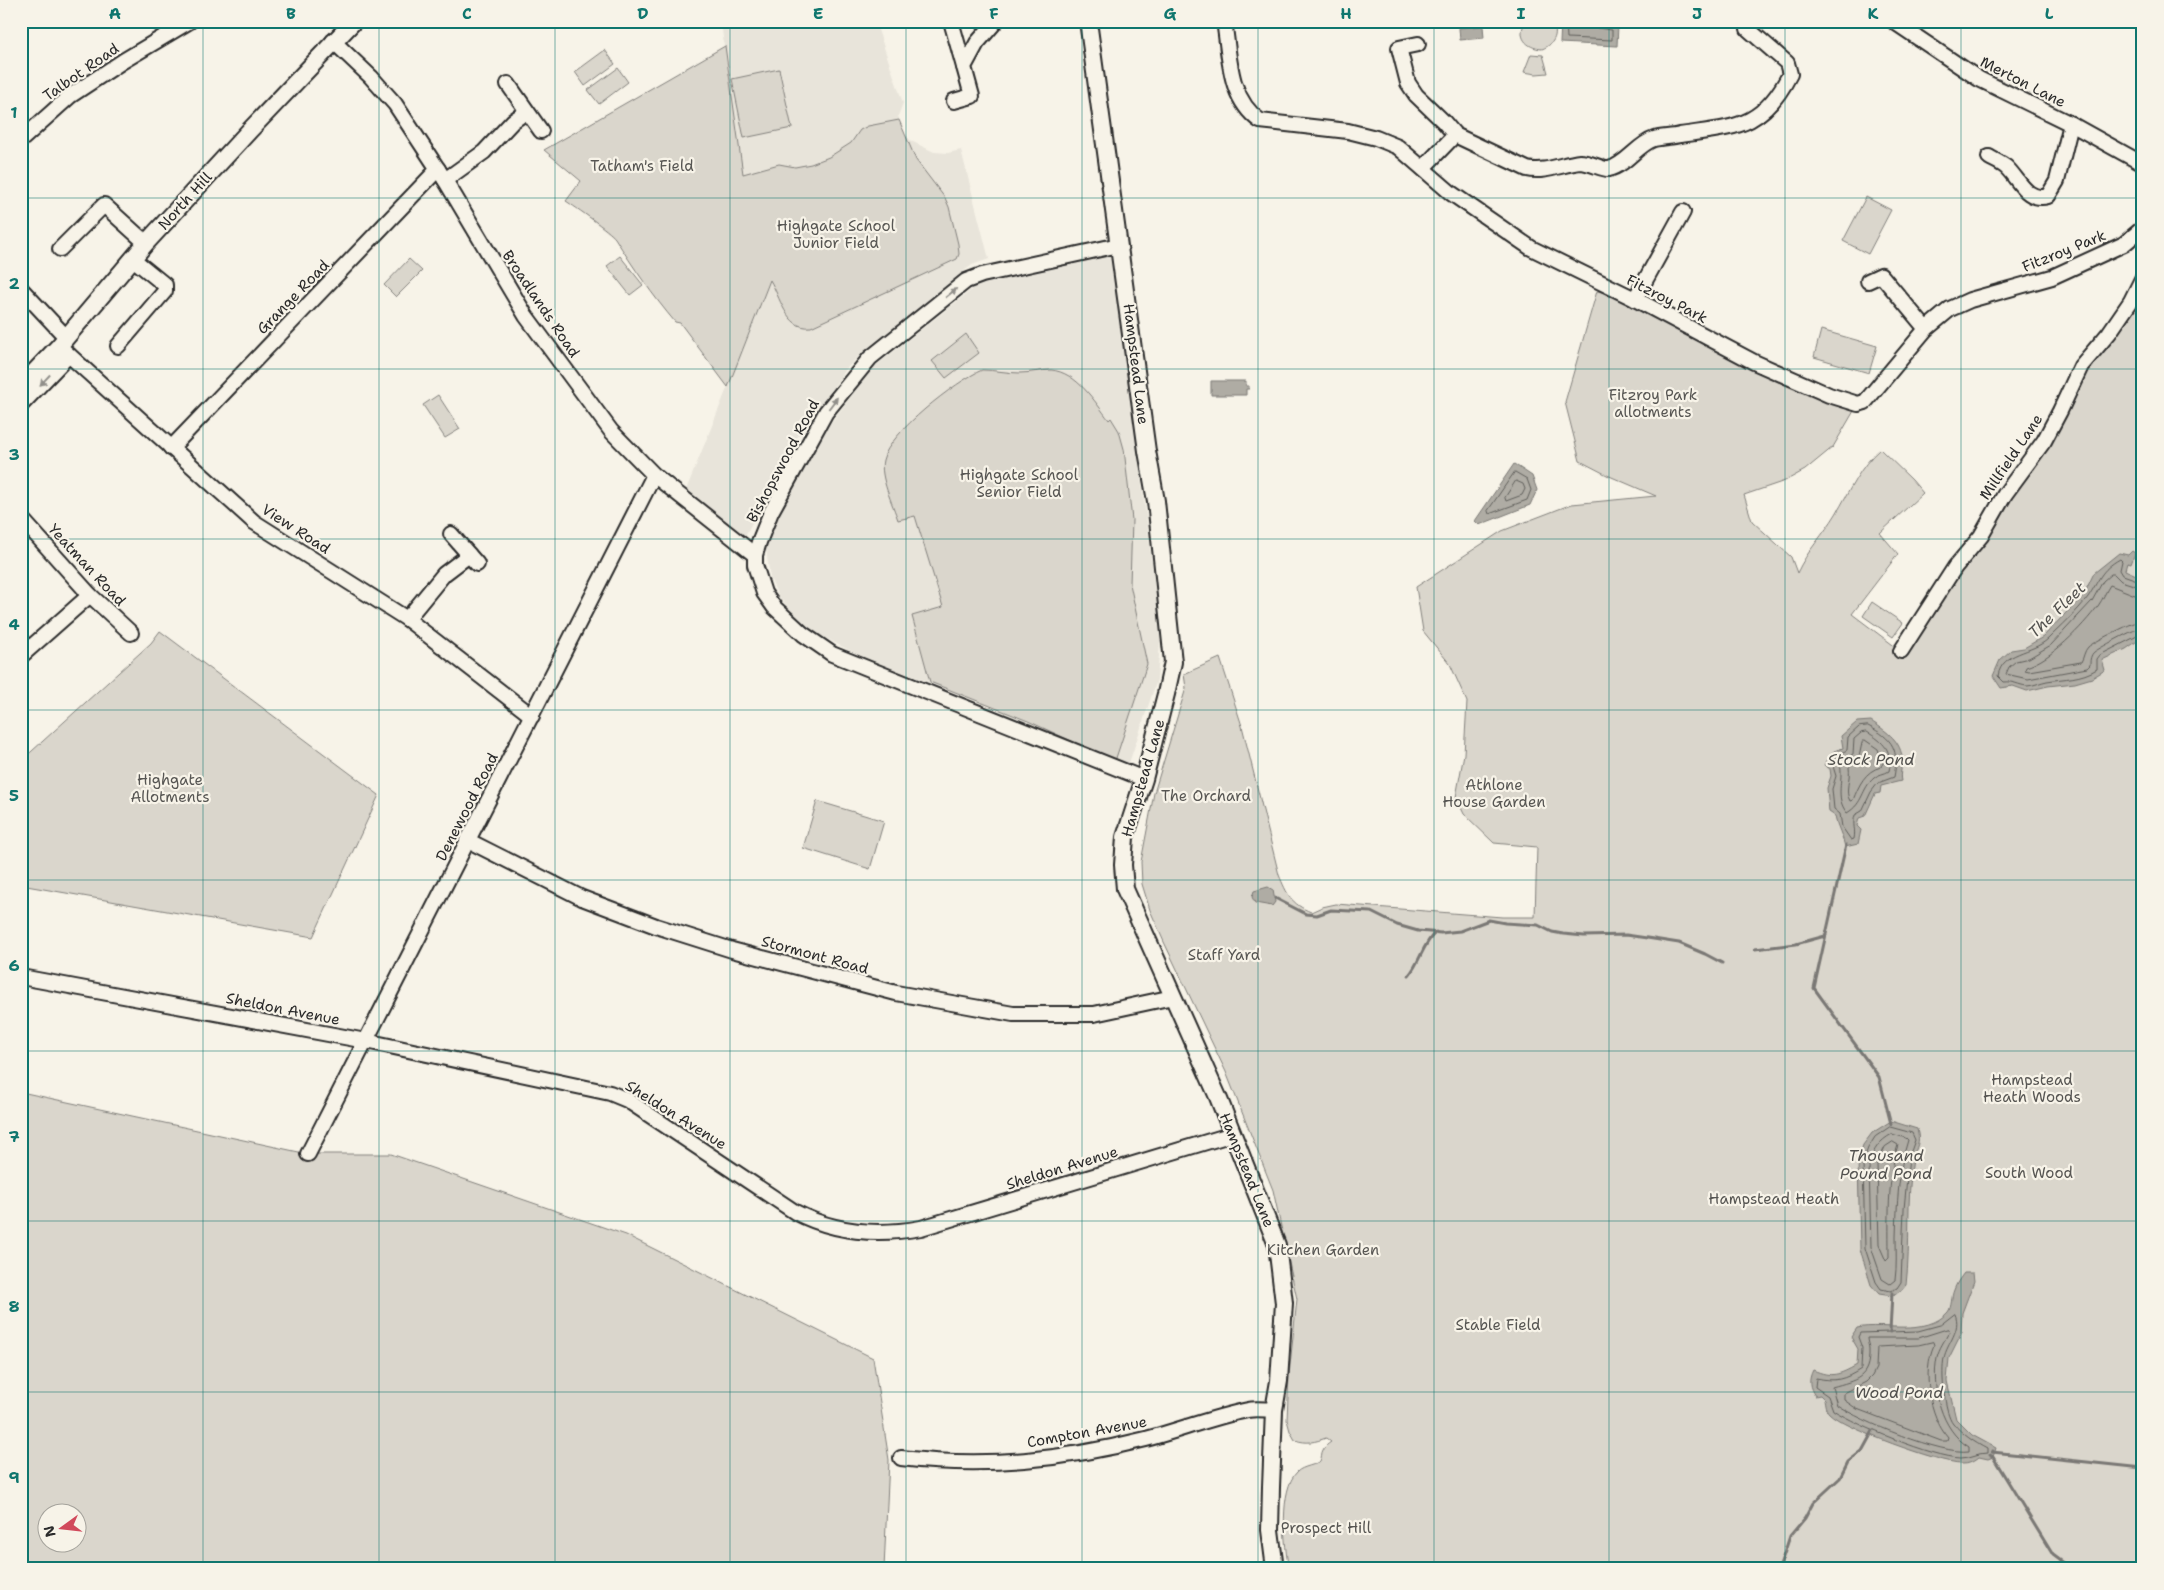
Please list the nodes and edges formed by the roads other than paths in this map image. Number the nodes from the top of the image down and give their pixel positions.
1 (190, 21) edge
2 (354, 21) edge
3 (951, 21) edge
4 (996, 21) edge
5 (1088, 21) edge
6 (1224, 21) edge
7 (1893, 21) edge
8 (1748, 29) dead end
9 (334, 41) junction
10 (1418, 44) dead end
11 (964, 66) junction
12 (508, 84) dead end
13 (954, 101) dead end
14 (526, 112) junction
15 (2071, 124) junction
16 (541, 131) dead end
17 (1455, 135) junction
18 (21, 140) edge
19 (1989, 157) dead end
20 (2143, 164) edge
21 (1423, 168) junction
22 (441, 175) junction
23 (1683, 212) dead end
24 (2143, 228) edge
25 (146, 243) junction
26 (1119, 245) junction
27 (60, 248) dead end
28 (133, 259) junction
29 (2143, 277) edge
30 (1868, 281) dead end
31 (21, 289) edge
32 (1635, 300) junction
33 (1926, 329) junction
34 (65, 346) junction
35 (118, 346) dead end
36 (21, 386) edge
37 (21, 405) edge
38 (172, 448) junction
39 (654, 475) junction
40 (21, 518) edge
41 (451, 534) dead end
42 (755, 555) junction
43 (90, 595) junction
44 (407, 618) junction
45 (131, 633) dead end
46 (1901, 651) dead end
47 (21, 656) edge
48 (532, 716) junction
49 (1144, 779) junction
50 (468, 840) junction
51 (21, 977) edge
52 (1173, 996) junction
53 (366, 1041) junction
54 (1233, 1134) junction
55 (308, 1154) dead end
56 (1274, 1410) junction
57 (902, 1458) dead end
58 (1275, 1569) edge

1 - 18 street, Talbot Road
2 - 9 main road, North Hill
3 - 11 street
4 - 11 street
5 - 26 main road, Hampstead Lane
6 - 21 street, Fitzroy Park
7 - 15 street, Merton Lane
8 - 17 street
9 - 22 street, Broadlands Road
9 - 25 main road, North Hill
10 - 17 street
11 - 13 street
12 - 14 street
14 - 16 street
14 - 22 street, Grange Road
15 - 19 street
15 - 20 street, Merton Lane
17 - 21 street
21 - 32 street, Fitzroy Park
22 - 38 street, Grange Road
22 - 39 street, Broadlands Road
23 - 32 street
24 - 33 street, Fitzroy Park
25 - 27 street
25 - 28 main road, North Hill
42 -> 26 street, Bishopswood Road
26 - 49 main road, Hampstead Lane
28 - 34 main road, North Hill
28 - 35 street
29 - 46 street, Millfield Lane
30 - 33 street
31 - 34 street, View Road
32 - 33 street, Fitzroy Park
34 - 36 main road, North Hill
34 -> 37 street, North Hill
34 - 38 street, View Road
38 - 44 street, View Road
39 - 42 street, Broadlands Road
39 - 48 street, Denewood Road
40 - 43 street, Yeatman Road
41 - 44 street
42 - 49 street, Bishopswood Road
43 - 45 street, Yeatman Road
43 - 47 street
44 - 48 street, View Road
48 - 50 street, Denewood Road
49 - 52 main road, Hampstead Lane
50 - 52 street, Stormont Road
50 - 53 street, Denewood Road
51 - 53 street, Sheldon Avenue
52 - 54 main road, Hampstead Lane
53 - 54 street, Sheldon Avenue
53 - 55 street, Denewood Road
54 - 56 main road, Hampstead Lane
56 - 57 street, Compton Avenue
56 - 58 main road, Hampstead Lane

